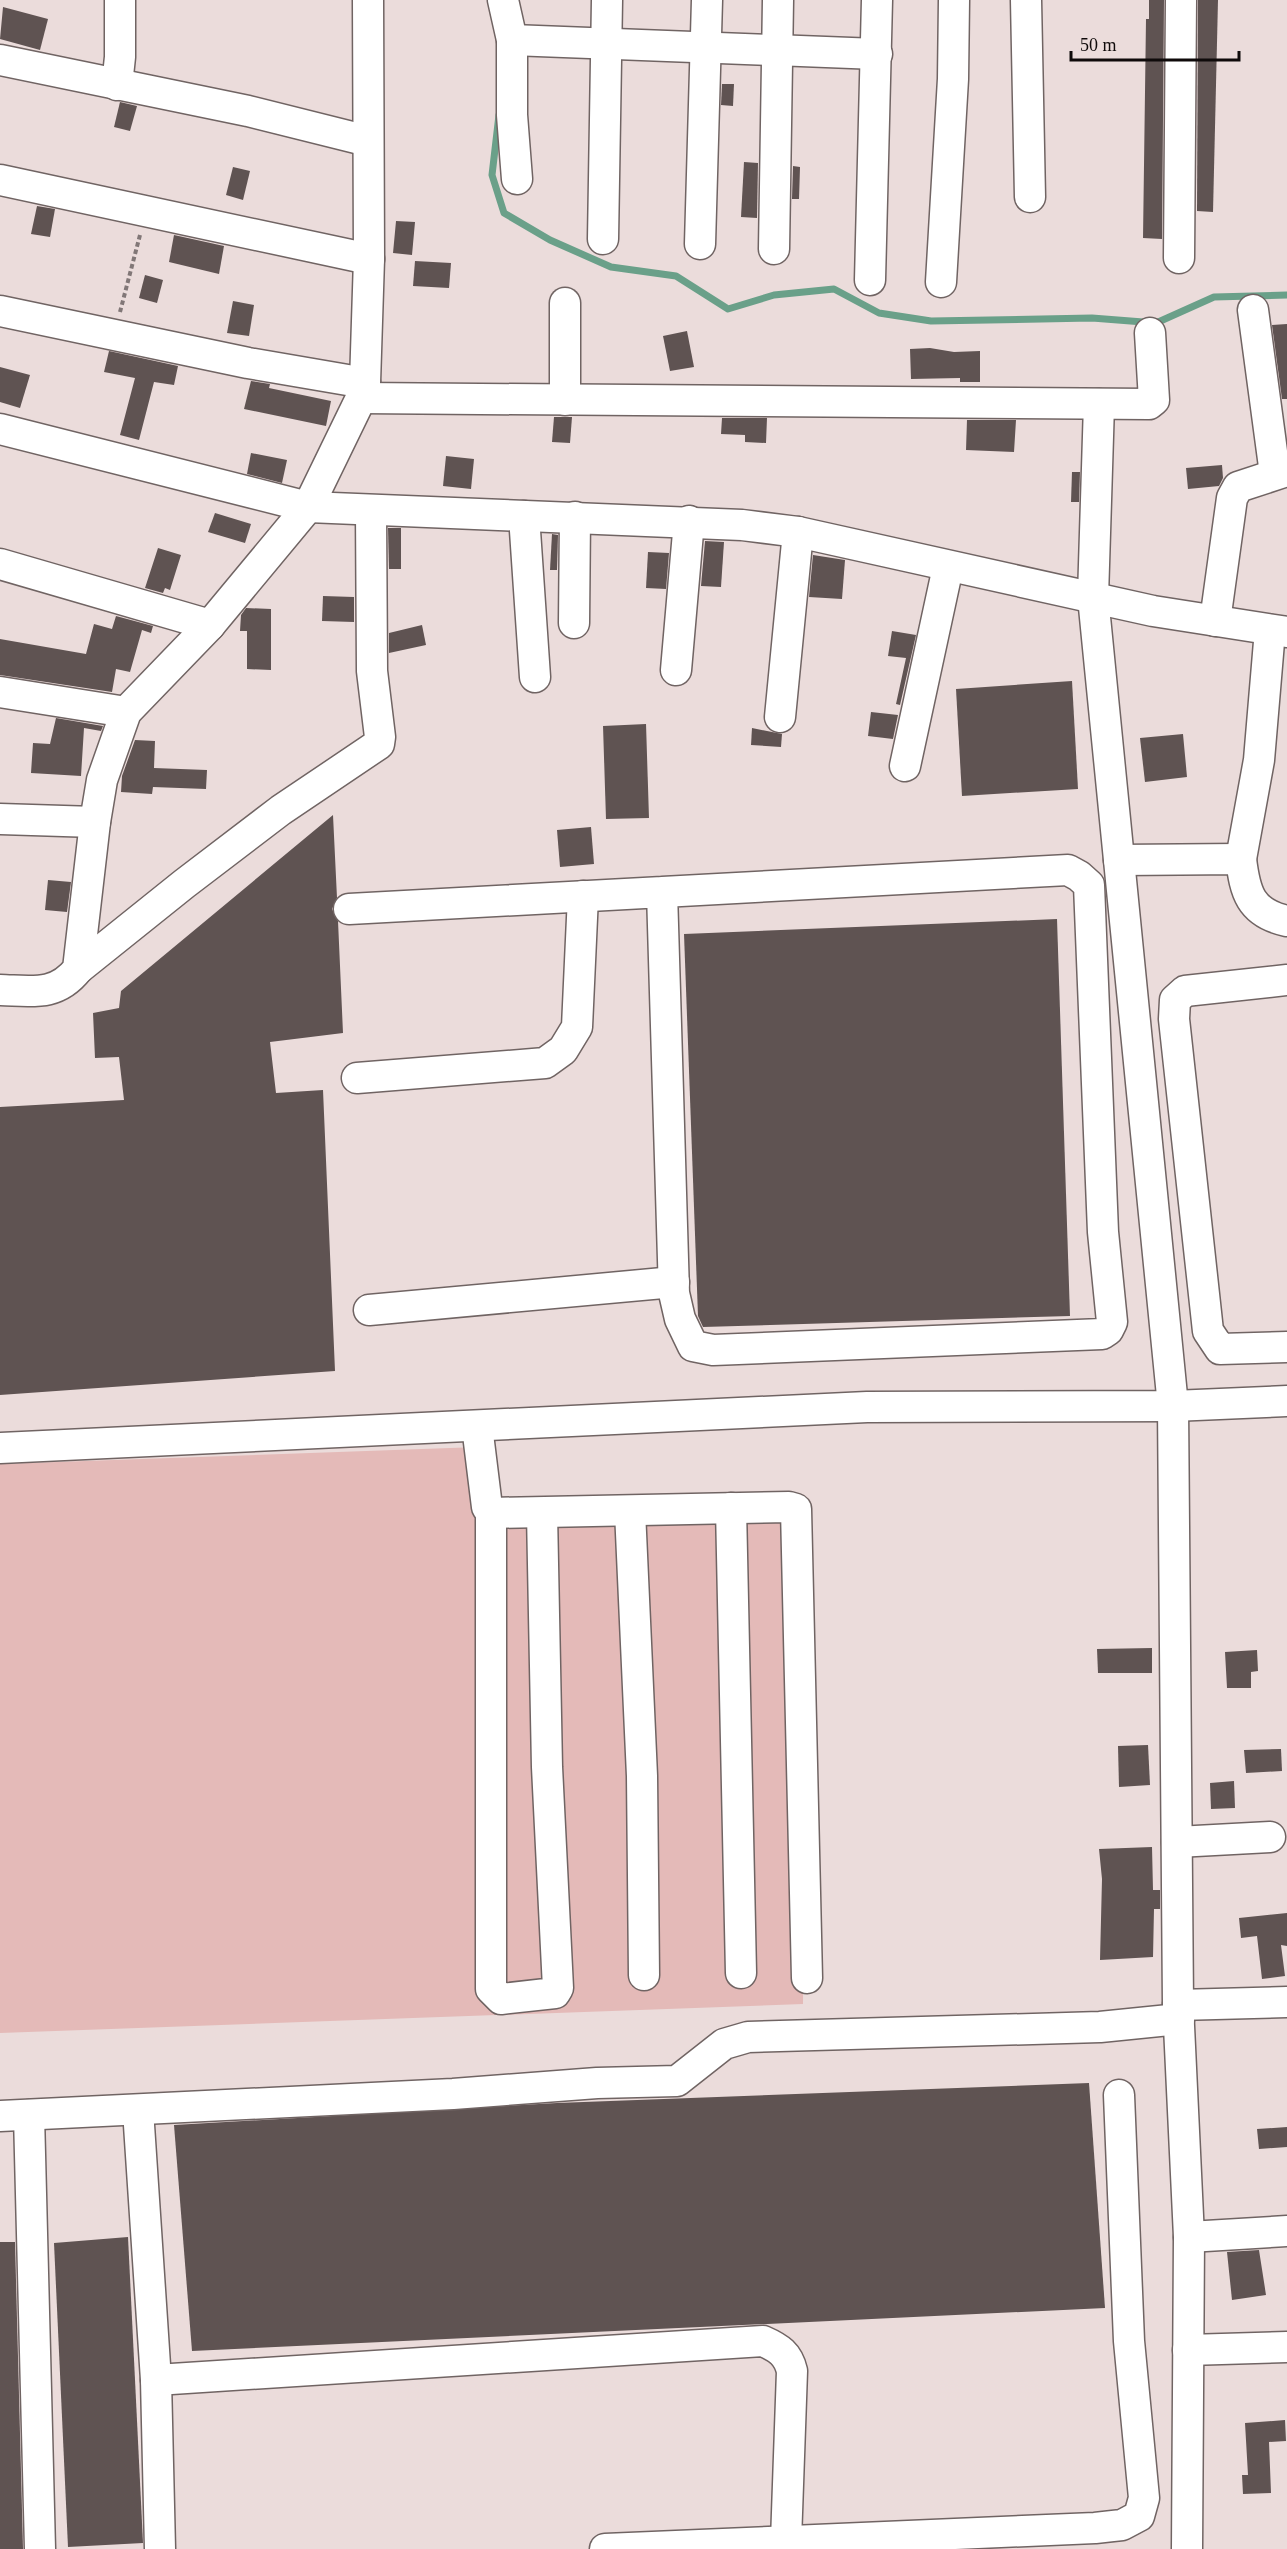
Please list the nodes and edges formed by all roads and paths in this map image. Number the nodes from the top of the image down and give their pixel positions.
1 (120, 0) edge
2 (368, 0) edge
3 (503, 0) edge
4 (607, 0) edge
5 (707, 0) edge
6 (778, 0) edge
7 (877, 0) edge
8 (954, 0) edge
9 (1026, 0) edge
10 (1181, 0) edge
11 (512, 40) junction
12 (608, 44) junction
13 (707, 48) junction
14 (777, 51) junction
15 (877, 54) junction
16 (0, 60) edge
17 (117, 85) junction
18 (368, 141) junction
19 (517, 179) dead end
20 (0, 180) edge
21 (1029, 197) dead end
22 (148, 213) junction
23 (603, 239) dead end
24 (700, 244) dead end
25 (774, 249) dead end
26 (1179, 258) dead end
27 (369, 259) junction
28 (870, 280) dead end
29 (941, 282) dead end
30 (565, 303) dead end
31 (1253, 310) dead end
32 (0, 311) edge
33 (1150, 333) dead end
34 (114, 336) junction
35 (363, 390) junction
36 (565, 400) junction
37 (1099, 404) junction
38 (0, 429) edge
39 (1281, 472) edge
40 (308, 507) junction
41 (371, 512) junction
42 (524, 516) junction
43 (575, 517) junction
44 (689, 521) junction
45 (798, 532) junction
46 (0, 564) edge
47 (948, 567) junction
48 (1093, 597) junction
49 (1215, 621) junction
50 (574, 623) dead end
51 (210, 625) junction
52 (1278, 631) edge
53 (676, 670) dead end
54 (536, 677) dead end
55 (0, 692) edge
56 (126, 712) junction
57 (780, 717) dead end
58 (905, 766) dead end
59 (0, 819) edge
60 (95, 822) junction
61 (1241, 859) junction
62 (1119, 860) junction
63 (662, 892) junction
64 (584, 896) junction
65 (349, 909) dead end
66 (1287, 921) edge
67 (78, 969) junction
68 (1287, 980) edge
69 (0, 990) edge
70 (357, 1078) dead end
71 (674, 1282) junction
72 (369, 1310) dead end
73 (1287, 1347) edge
74 (1287, 1401) edge
75 (1173, 1406) junction
76 (477, 1426) junction
77 (0, 1448) edge
78 (731, 1508) junction
79 (630, 1511) junction
80 (491, 1513) junction
81 (542, 1513) junction
82 (1270, 1837) dead end
83 (1177, 1842) junction
84 (741, 1973) dead end
85 (644, 1975) dead end
86 (807, 1978) dead end
87 (1287, 2002) edge
88 (1178, 2012) junction
89 (1119, 2095) dead end
90 (138, 2110) junction
91 (14, 2116) edge
92 (1287, 2232) edge
93 (1189, 2237) junction
94 (1287, 2347) edge
95 (1188, 2350) junction
96 (156, 2380) junction
97 (786, 2541) junction
98 (40, 2549) edge
99 (160, 2549) edge
100 (605, 2549) edge
101 (1187, 2549) edge

1 - 17 street
2 - 18 street
3 - 11 street
4 - 12 street
5 - 13 street
6 - 14 street
7 - 15 street
8 - 29 street
9 - 21 street
10 - 26 street
11 - 12 street
11 - 19 street
12 - 13 street
12 - 23 street
13 - 14 street
13 - 24 street
14 - 15 street
14 - 25 street
15 - 28 street
16 - 17 street
17 - 18 street
18 - 27 street
20 - 22 street
22 - 27 street
22 - 34 path
27 - 35 street
30 - 36 street
31 - 39 street
32 - 34 street
33 - 37 street
34 - 35 street
35 - 36 street
35 - 40 street
36 - 37 street
37 - 48 street
38 - 40 street
39 - 49 street
40 - 41 street
40 - 51 street
41 - 42 street
41 - 67 street
42 - 43 street
42 - 54 street
43 - 44 street
43 - 50 street
44 - 45 street
44 - 53 street
45 - 47 street
45 - 57 street
46 - 51 street
47 - 48 street
47 - 58 street
48 - 49 street
48 - 62 street
49 - 52 street
51 - 56 street
52 - 61 street
55 - 56 street
56 - 60 street
59 - 60 street
60 - 67 street
61 - 62 street
61 - 66 street
62 - 75 street
63 - 64 street
63 - 71 street
63 - 71 street
64 - 65 street
64 - 70 street
67 - 69 street
68 - 73 street
71 - 72 street
74 - 75 street
75 - 76 street
75 - 83 street
76 - 77 street
76 - 80 street
78 - 79 street
78 - 84 street
78 - 86 street
79 - 81 street
79 - 85 street
80 - 81 street
80 - 81 street
82 - 83 street
83 - 88 street
87 - 88 street
88 - 90 street
88 - 93 street
89 - 97 street
90 - 91 street
90 - 96 street
91 - 98 street
92 - 93 street
93 - 95 street
94 - 95 street
95 - 101 street
96 - 97 street
96 - 99 street
97 - 100 street

